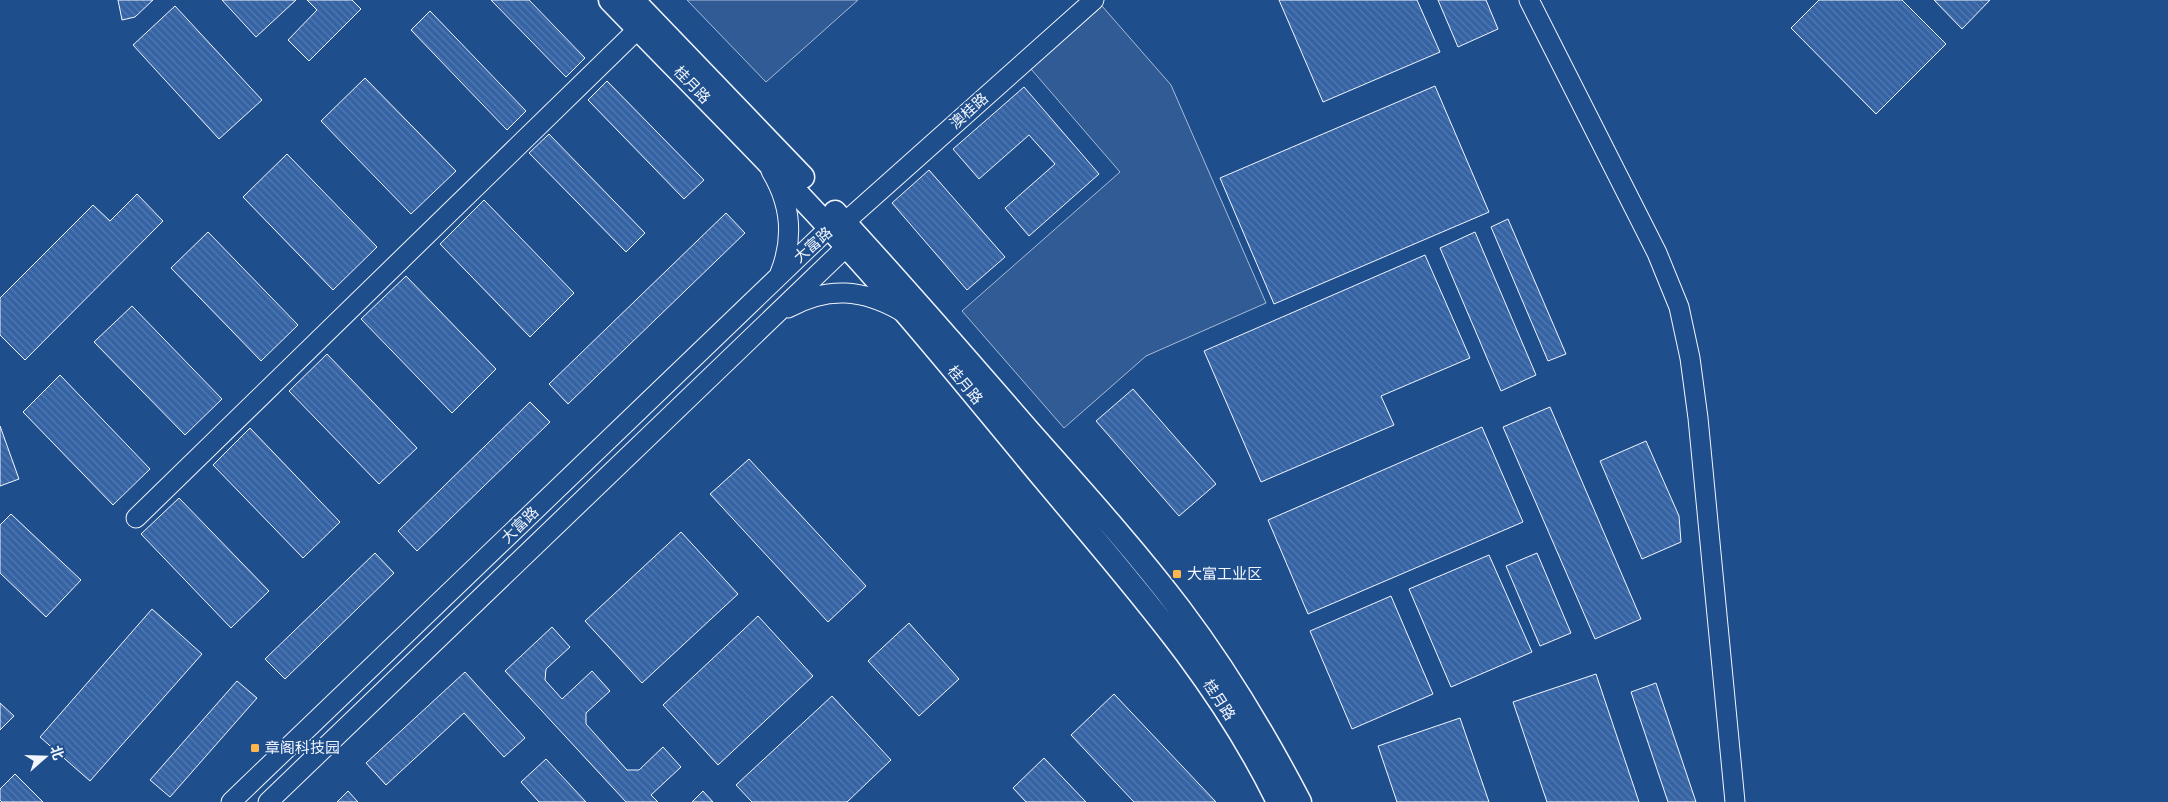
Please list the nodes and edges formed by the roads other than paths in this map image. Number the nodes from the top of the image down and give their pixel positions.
1 (610, 0) edge
2 (633, 0) edge
3 (1094, 0) edge
4 (1528, 0) edge
5 (638, 28) junction
6 (766, 161) junction
7 (837, 225) junction
8 (846, 246) junction
9 (779, 276) junction
10 (905, 313) junction
11 (774, 316) junction
12 (723, 330) junction
13 (740, 348) junction
14 (136, 518) dead end
15 (231, 802) edge
16 (268, 802) edge
17 (1278, 802) edge
18 (1300, 802) edge
19 (1735, 802) edge

1 - 5 main road, 桂月路
2 - 7 main road, 桂月路
3 - 7 street, 澳桂路
4 - 19 street
5 - 6 main road, 桂月路
5 - 14 street
6 - 7 main road, 桂月路
6 - 9 street
7 - 8 main road, 桂月路
7 - 9 street, 大富路
7 - 18 main road, 桂月路
8 - 10 main road, 桂月路
8 - 11 street, 大富路
9 - 12 street, 大富路
10 - 11 street
10 - 17 main road, 桂月路
11 - 13 street, 大富路
12 - 13 street
12 - 15 street, 大富路
13 - 16 street, 大富路

